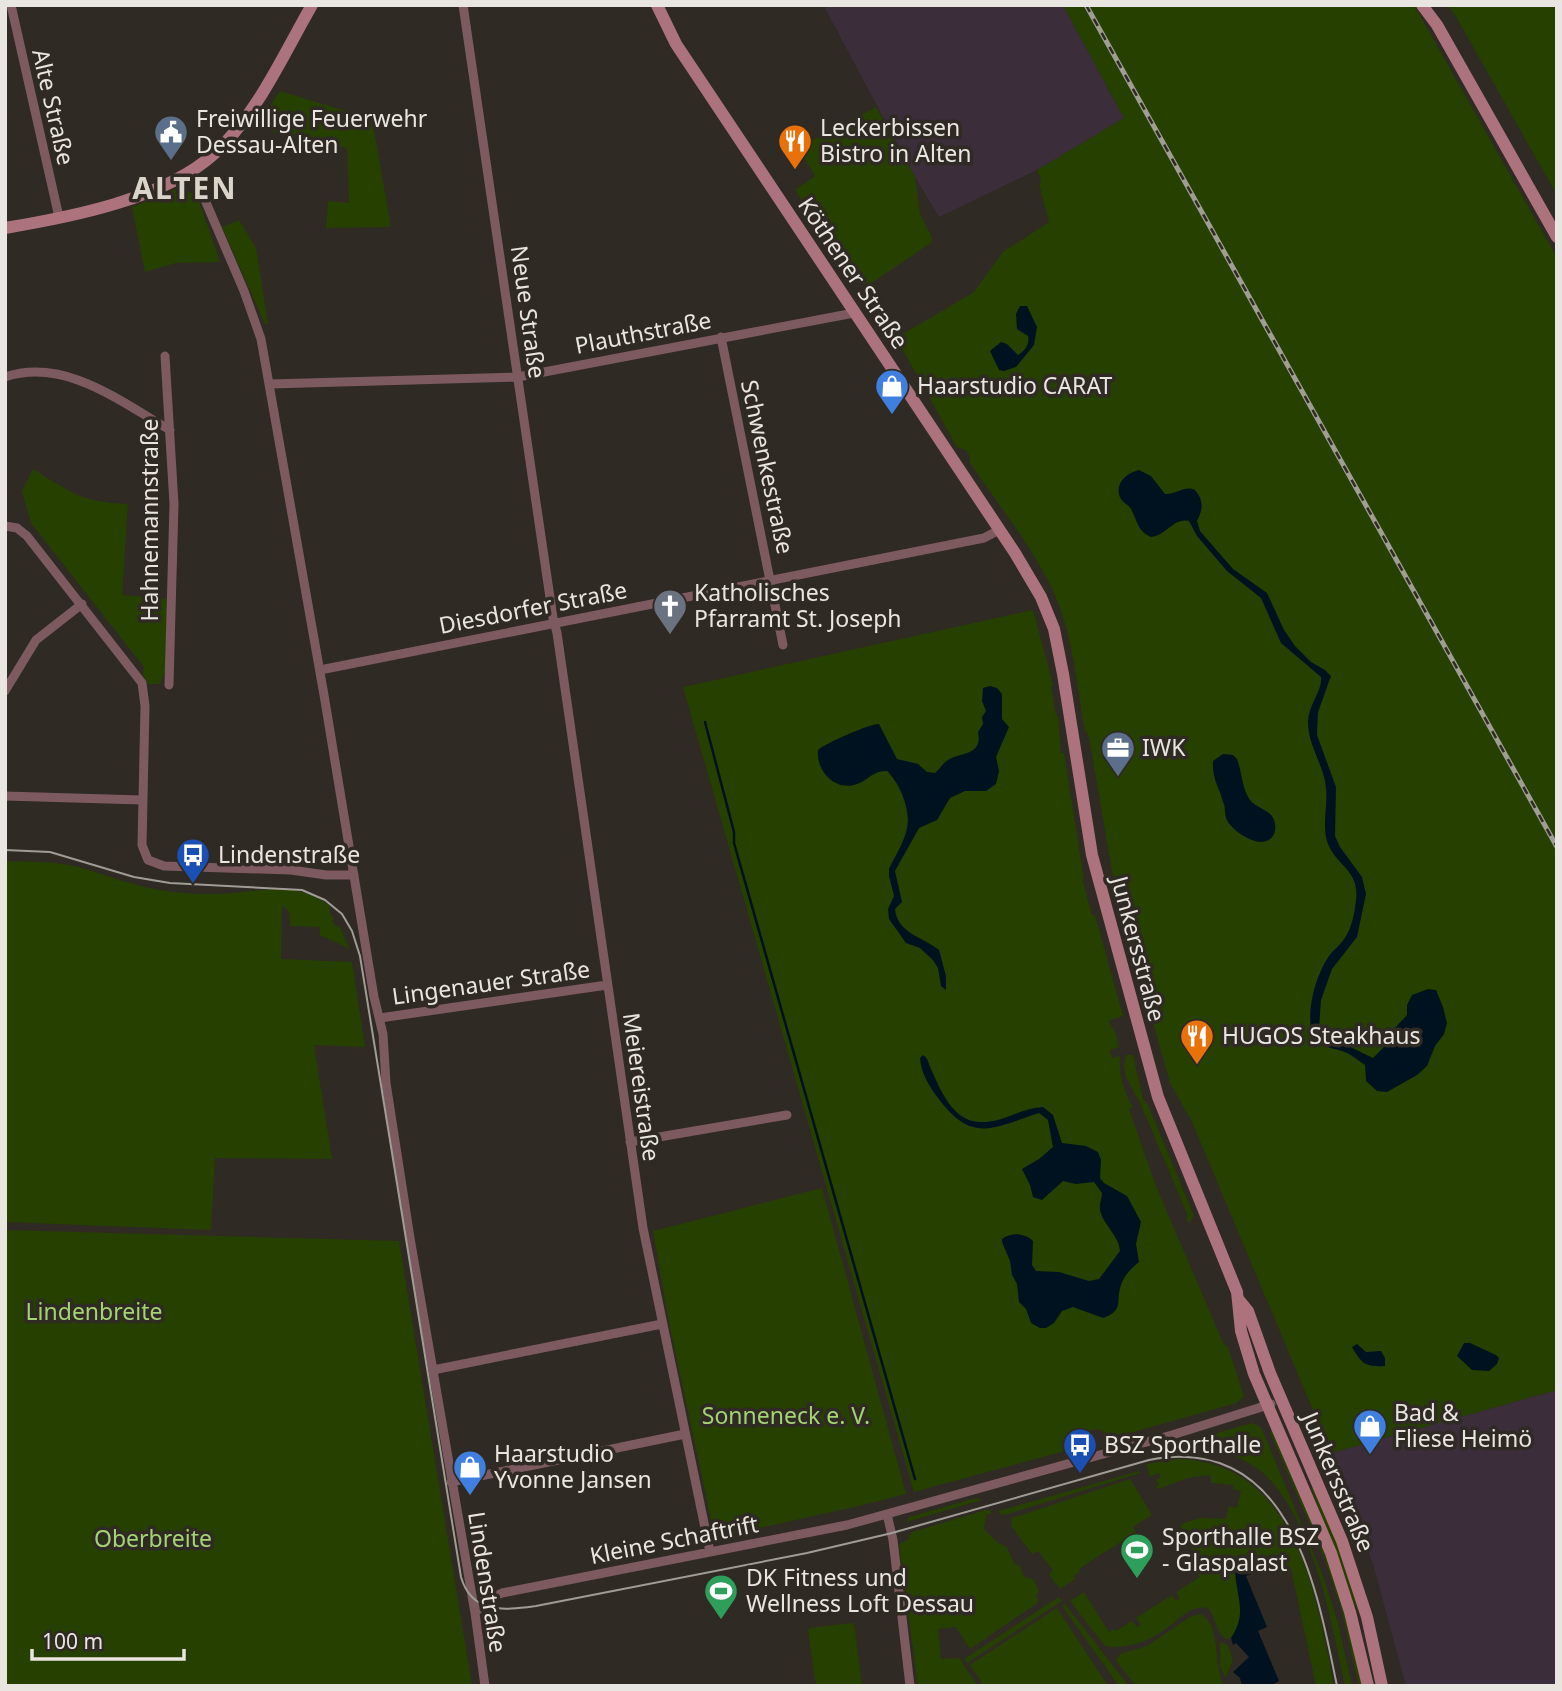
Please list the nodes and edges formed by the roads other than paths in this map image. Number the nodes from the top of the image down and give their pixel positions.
1 (11, 5) edge
2 (312, 5) edge
3 (463, 5) edge
4 (657, 5) edge
5 (1422, 5) edge
6 (190, 172) junction
7 (59, 217) junction
8 (5, 228) edge
9 (1557, 237) edge
10 (854, 313) junction
11 (721, 337) junction
12 (165, 356) dead end
13 (5, 377) edge
14 (518, 377) junction
15 (270, 384) junction
16 (170, 430) junction
17 (5, 526) edge
18 (999, 530) junction
19 (770, 579) junction
20 (1041, 597) joint
21 (82, 604) junction
22 (555, 625) junction
23 (783, 645) dead end
24 (320, 670) junction
25 (169, 685) dead end
26 (5, 691) edge
27 (5, 796) edge
28 (142, 800) junction
29 (354, 875) junction
30 (607, 985) junction
31 (380, 1018) junction
32 (787, 1115) dead end
33 (630, 1142) junction
34 (1239, 1300) junction
35 (662, 1324) junction
36 (433, 1370) junction
37 (1281, 1400) junction
38 (1268, 1406) junction
39 (685, 1434) junction
40 (451, 1482) junction
41 (887, 1514) junction
42 (710, 1552) junction
43 (475, 1613) junction
44 (485, 1686) edge
45 (910, 1686) edge
46 (1368, 1686) edge
47 (1382, 1686) edge

1 - 7 street, Alte Straße
2 - 6 main road
3 - 14 street, Neue Straße
4 - 10 main road, Köthener Straße
5 - 9 main road
6 - 7 main road
6 - 15 street, Lindenstraße
7 - 8 main road
10 - 11 street, Plauthstraße
10 - 18 main road, Köthener Straße
11 - 14 street, Plauthstraße
11 - 19 street, Schwenkestraße
12 - 16 street, Hahnemannstraße
13 - 16 street
14 - 15 street, Plauthstraße
14 - 22 street, Neue Straße
15 - 24 street, Lindenstraße
16 - 25 street, Hahnemannstraße
17 - 21 street
18 - 19 street, Diesdorfer Straße
18 - 20 main road, Köthener Straße
19 - 22 street, Diesdorfer Straße
19 - 23 street, Schwenkestraße
20 - 34 main road, Junkersstraße
21 - 26 street
21 - 28 street
22 - 24 street, Diesdorfer Straße
22 - 30 street, Meiereistraße
24 - 29 street, Lindenstraße
27 - 28 street
28 - 29 street
29 - 31 street, Lindenstraße
30 - 31 street, Lingenauer Straße
30 - 33 street, Meiereistraße
31 - 36 street, Lindenstraße
32 - 33 street
33 - 35 street, Meiereistraße
34 - 37 main road, Junkersstraße
34 - 38 main road, Junkersstraße
35 - 36 street
35 - 39 street, Meiereistraße
36 - 40 street, Lindenstraße
37 - 38 street, Kleine Schaftrift
37 - 47 main road, Junkersstraße
38 - 41 street, Kleine Schaftrift
38 - 46 main road, Junkersstraße
39 - 40 street
39 - 42 street, Meiereistraße
40 - 43 street, Lindenstraße
41 - 42 street, Kleine Schaftrift
41 - 45 street
42 - 43 street, Kleine Schaftrift
43 - 44 street, Lindenstraße

